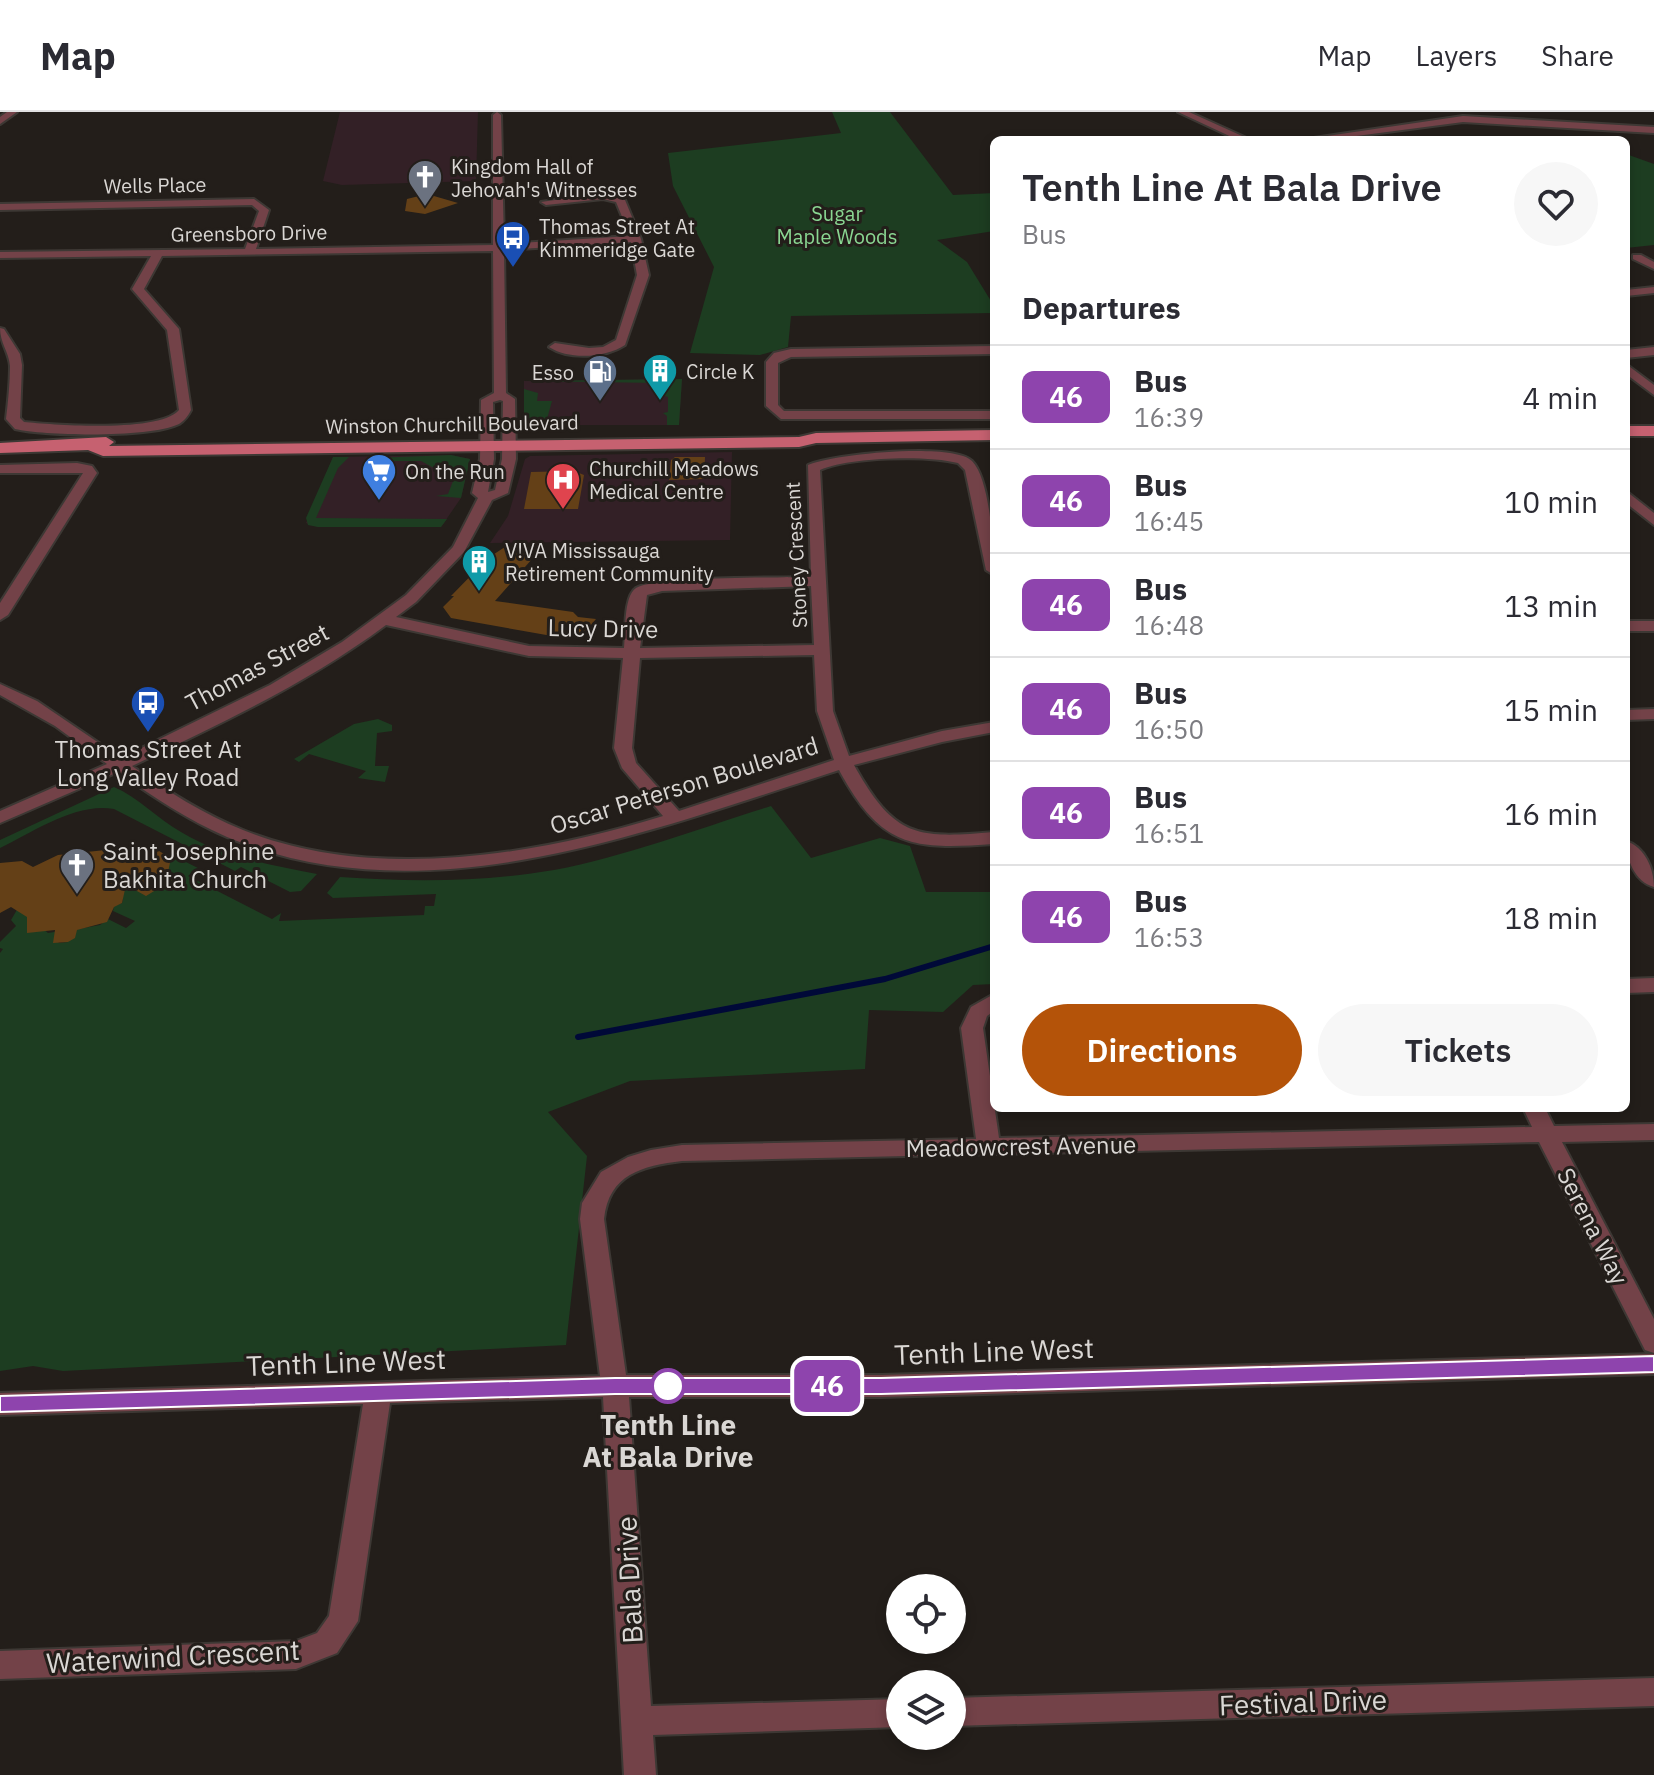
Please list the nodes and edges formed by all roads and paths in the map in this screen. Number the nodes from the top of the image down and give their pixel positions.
1 (13, 112) edge
2 (1182, 112) edge
3 (497, 113) edge
4 (1492, 115) edge
5 (1406, 116) dead end
6 (0, 121) edge
7 (1418, 123) junction
8 (1654, 130) edge
9 (1237, 136) edge
10 (1332, 136) edge
11 (546, 202) dead end
12 (0, 207) edge
13 (636, 239) junction
14 (498, 248) junction
15 (250, 251) junction
16 (158, 253) junction
17 (0, 255) edge
18 (1637, 257) dead end
19 (1654, 266) edge
20 (1654, 290) edge
21 (1630, 293) edge
22 (0, 332) edge
23 (555, 347) dead end
24 (990, 350) edge
25 (1654, 351) edge
26 (1630, 354) edge
27 (1630, 371) edge
28 (1654, 391) edge
29 (500, 395) junction
30 (990, 415) edge
31 (1630, 422) edge
32 (1654, 422) edge
33 (1630, 431) edge
34 (1654, 431) edge
35 (990, 435) edge
36 (487, 441) junction
37 (509, 441) junction
38 (0, 448) edge
39 (0, 469) edge
40 (486, 497) junction
41 (1630, 499) edge
42 (1654, 521) edge
43 (990, 536) edge
44 (817, 581) junction
45 (0, 615) edge
46 (387, 620) junction
47 (1630, 626) edge
48 (1654, 626) edge
49 (822, 650) junction
50 (631, 654) junction
51 (0, 689) edge
52 (1654, 714) edge
53 (1630, 715) edge
54 (990, 728) edge
55 (121, 762) junction
56 (844, 762) junction
57 (674, 817) junction
58 (0, 818) edge
59 (990, 838) edge
60 (1630, 852) edge
61 (1654, 881) edge
62 (1654, 985) edge
63 (1630, 986) edge
64 (990, 1004) edge
65 (1536, 1112) edge
66 (1654, 1132) edge
67 (1546, 1134) junction
68 (989, 1147) junction
69 (1654, 1343) edge
70 (1654, 1364) edge
71 (615, 1386) junction
72 (378, 1394) junction
73 (0, 1404) edge
74 (0, 1665) edge
75 (1654, 1692) edge
76 (966, 1712) edge
77 (886, 1713) edge
78 (637, 1721) junction
79 (640, 1775) edge

1 - 6 street
2 - 9 street
3 - 14 street, Thomas Street
4 - 7 street
4 - 8 street
5 - 7 street
7 - 10 street
11 - 13 street
12 - 15 street, Wells Place
13 - 14 street, Greensboro Drive
13 - 23 street
14 - 15 street, Greensboro Drive
14 - 29 street, Thomas Street
15 - 16 street, Greensboro Drive
16 - 17 street, Greensboro Drive
16 - 22 street
18 - 19 street
20 - 21 street
24 - 30 street
25 - 26 street
27 - 28 street
29 - 36 street, Thomas Street
29 - 37 street, Thomas Street
31 - 32 main road
33 - 34 main road
35 - 37 main road, Winston Churchill Boulevard
36 - 37 main road, Winston Churchill Boulevard
36 - 38 main road, Winston Churchill Boulevard
36 - 40 street, Thomas Street
37 - 40 street, Thomas Street
39 - 45 street
40 - 46 street, Thomas Street
41 - 42 street
43 - 44 street, Stoney Crescent
44 - 49 street, Stoney Crescent
44 - 50 street
46 - 50 street, Lucy Drive
46 - 55 street, Thomas Street
47 - 48 street
49 - 50 street, Lucy Drive
49 - 56 street, Stoney Crescent
50 - 57 street
51 - 55 street, Oscar Peterson Boulevard
52 - 53 street
54 - 56 street, Oscar Peterson Boulevard
55 - 57 street, Oscar Peterson Boulevard
55 - 58 street, Thomas Street
56 - 57 street, Oscar Peterson Boulevard
56 - 59 street, Stoney Crescent
60 - 61 street
62 - 63 street
64 - 68 street
65 - 67 street, Serena Way
66 - 67 street, Meadowcrest Avenue
67 - 68 street, Meadowcrest Avenue
67 - 69 street, Serena Way
68 - 71 street, Meadowcrest Avenue
70 - 71 street, Tenth Line West
71 - 72 street, Tenth Line West
71 - 78 street, Bala Drive
72 - 73 street, Tenth Line West
72 - 74 street, Waterwind Crescent
75 - 76 street, Festival Drive
77 - 78 street
78 - 79 street, Bala Drive

